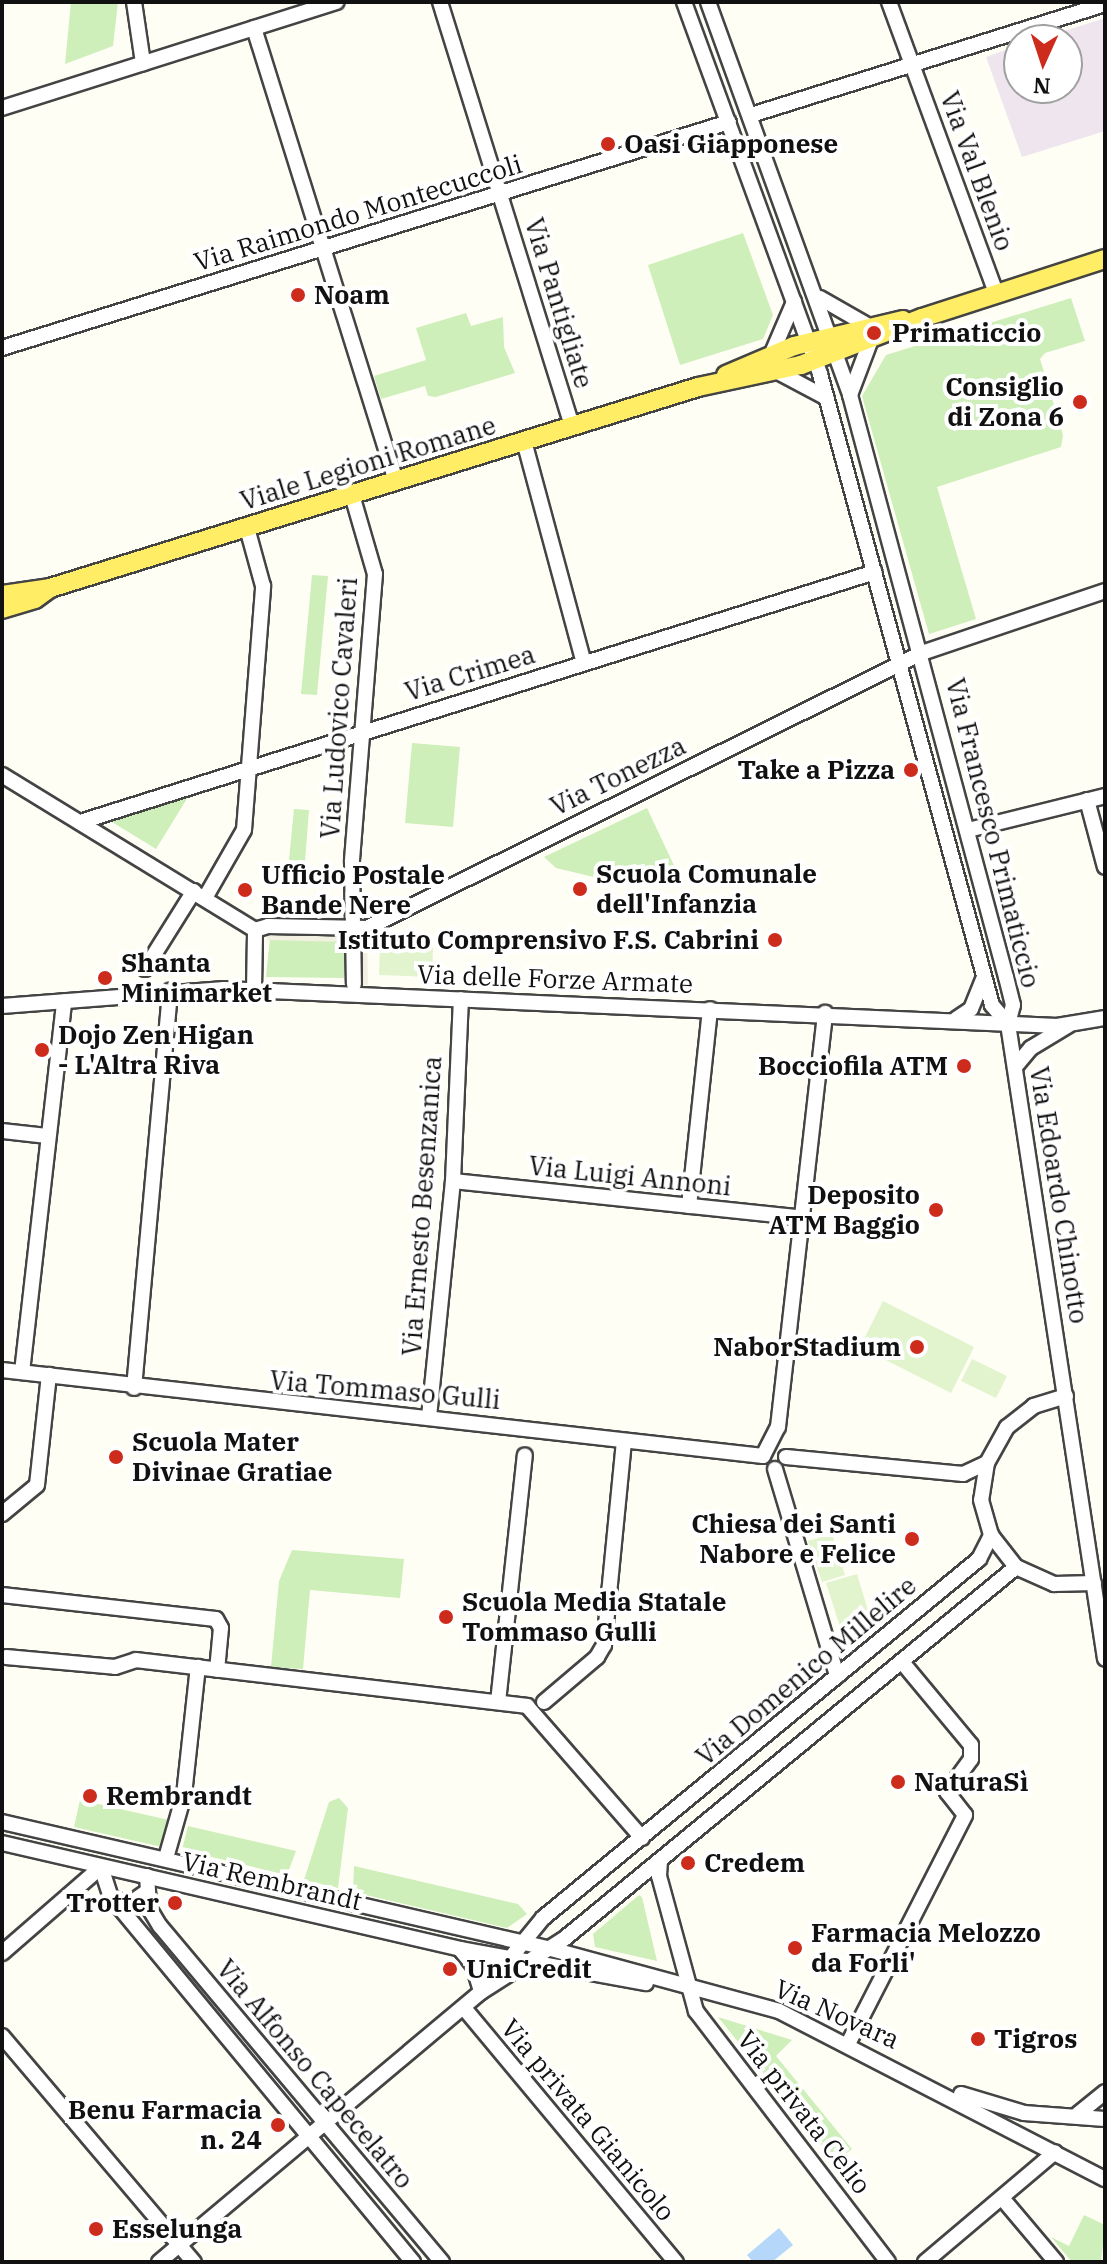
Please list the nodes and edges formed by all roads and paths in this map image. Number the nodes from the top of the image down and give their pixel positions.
1 (134, 2) edge
2 (337, 2) edge
3 (440, 2) edge
4 (684, 2) edge
5 (708, 2) edge
6 (889, 2) edge
7 (1105, 4) edge
8 (254, 28) junction
9 (143, 63) junction
10 (912, 65) junction
11 (2, 108) edge
12 (751, 115) junction
13 (729, 122) junction
14 (500, 194) junction
15 (323, 249) junction
16 (1105, 259) edge
17 (996, 293) junction
18 (817, 295) junction
19 (794, 302) junction
20 (868, 334) junction
21 (830, 335) junction
22 (808, 342) junction
23 (2, 348) edge
24 (772, 353) junction
25 (836, 355) junction
26 (815, 361) junction
27 (778, 372) junction
28 (702, 386) junction
29 (850, 395) junction
30 (827, 398) junction
31 (572, 426) junction
32 (860, 433) junction
33 (838, 435) junction
34 (524, 441) junction
35 (396, 481) junction
36 (352, 495) junction
37 (247, 528) junction
38 (875, 572) junction
39 (50, 588) junction
40 (1105, 591) edge
41 (2, 595) edge
42 (2, 609) edge
43 (911, 617) junction
44 (890, 623) junction
45 (922, 653) junction
46 (901, 662) junction
47 (584, 663) junction
48 (360, 732) junction
49 (943, 740) junction
50 (923, 743) junction
51 (948, 760) junction
52 (929, 764) junction
53 (249, 767) junction
54 (2, 775) edge
55 (1105, 796) edge
56 (1087, 800) junction
57 (80, 822) junction
58 (968, 830) junction
59 (1105, 867) edge
60 (983, 886) junction
61 (963, 889) junction
62 (199, 894) junction
63 (355, 928) junction
64 (255, 930) junction
65 (145, 969) dead end
66 (984, 974) junction
67 (354, 984) dead end
68 (254, 990) junction
69 (170, 991) junction
70 (461, 999) junction
71 (64, 1001) junction
72 (2, 1006) edge
73 (710, 1009) junction
74 (825, 1013) junction
75 (1105, 1018) edge
76 (955, 1019) junction
77 (1008, 1024) junction
78 (1069, 1025) junction
79 (1015, 1067) junction
80 (2, 1131) edge
81 (47, 1136) junction
82 (453, 1181) junction
83 (689, 1206) junction
84 (803, 1218) junction
85 (2, 1370) edge
86 (22, 1372) junction
87 (49, 1375) junction
88 (134, 1388) junction
89 (1066, 1396) junction
90 (429, 1417) junction
91 (624, 1442) junction
92 (766, 1452) junction
93 (525, 1455) dead end
94 (786, 1457) junction
95 (987, 1463) junction
96 (775, 1469) junction
97 (963, 1474) junction
98 (981, 1500) junction
99 (2, 1514) edge
100 (991, 1535) junction
101 (1016, 1567) junction
102 (1094, 1583) junction
103 (2, 1595) edge
104 (6, 1657) dead end
105 (1105, 1659) edge
106 (902, 1662) junction
107 (198, 1667) junction
108 (217, 1670) junction
109 (837, 1676) junction
110 (498, 1702) junction
111 (544, 1702) dead end
112 (2, 1822) edge
113 (642, 1838) junction
114 (2, 1843) edge
115 (166, 1858) junction
116 (660, 1861) junction
117 (101, 1867) junction
118 (147, 1876) junction
119 (163, 1880) junction
120 (146, 1892) junction
121 (111, 1897) junction
122 (151, 1912) junction
123 (135, 1926) junction
124 (460, 1949) junction
125 (551, 1949) junction
126 (2, 1953) edge
127 (527, 1953) junction
128 (509, 1958) junction
129 (667, 1984) junction
130 (484, 1989) junction
131 (688, 1989) junction
132 (464, 2008) junction
133 (2, 2036) edge
134 (849, 2042) junction
135 (918, 2078) junction
136 (1105, 2092) edge
137 (1078, 2114) junction
138 (1105, 2119) edge
139 (325, 2124) junction
140 (312, 2135) junction
141 (1055, 2152) junction
142 (1105, 2179) edge
143 (1002, 2198) junction
144 (179, 2245) junction
145 (410, 2261) edge
146 (159, 2262) edge
147 (194, 2262) edge
148 (442, 2262) edge
149 (676, 2262) edge
150 (888, 2262) edge
151 (925, 2262) edge
152 (1056, 2262) edge

1 - 9 street
2 - 8 street
3 - 14 street, Via Pantigliate
4 - 13 street
5 - 12 street
6 - 10 street, Via Val Blenio
7 - 10 street
8 - 9 street
8 - 15 street
9 - 11 street
10 - 12 street
10 - 17 street, Via Val Blenio
12 - 13 street
12 - 18 street
13 - 14 street, Via Raimondo Montecuccoli
13 - 19 street
14 - 15 street, Via Raimondo Montecuccoli
14 - 31 street, Via Pantigliate
15 - 23 street, Via Raimondo Montecuccoli
15 - 35 street
16 - 17 main road, Viale Legioni Romane
17 - 20 main road, Viale Legioni Romane
18 - 20 street
18 - 21 street
19 - 22 street
19 - 24 street
20 - 21 main road, Viale Legioni Romane
20 - 25 main road, Viale Legioni Romane
20 - 29 street
21 - 22 main road, Viale Legioni Romane
21 - 25 street
22 - 24 main road, Viale Legioni Romane
22 - 26 street
24 - 28 main road, Viale Legioni Romane
25 - 26 main road, Viale Legioni Romane
25 - 29 street, Via Francesco Primaticcio
26 - 27 main road, Viale Legioni Romane
26 - 30 street, Via Francesco Primaticcio
27 - 28 main road, Viale Legioni Romane
27 - 30 street
28 - 31 main road, Viale Legioni Romane
29 - 32 street, Via Francesco Primaticcio
30 - 33 street, Via Francesco Primaticcio
31 - 34 main road, Viale Legioni Romane
32 - 33 street
32 - 43 street, Via Francesco Primaticcio
33 - 38 street, Via Francesco Primaticcio
34 - 35 main road, Viale Legioni Romane
34 - 47 street
35 - 36 main road, Viale Legioni Romane
36 - 37 main road, Viale Legioni Romane
36 - 48 street, Via Ludovico Cavaleri
37 - 39 main road, Viale Legioni Romane
37 - 53 street
38 - 44 street, Via Francesco Primaticcio
38 - 47 street, Via Crimea
39 - 41 main road, Viale Legioni Romane
39 - 42 main road, Viale Legioni Romane
40 - 45 street, Via Tonezza
43 - 44 street
43 - 45 street, Via Francesco Primaticcio
44 - 46 street, Via Francesco Primaticcio
45 - 46 street, Via Tonezza
45 - 49 street, Via Francesco Primaticcio
46 - 50 street, Via Francesco Primaticcio
46 - 63 street, Via Tonezza
47 - 48 street, Via Crimea
48 - 53 street, Via Crimea
48 - 63 street, Via Ludovico Cavaleri
49 - 50 street
49 - 51 street, Via Francesco Primaticcio
50 - 52 street, Via Francesco Primaticcio
51 - 52 street
51 - 58 street, Via Francesco Primaticcio
52 - 61 street, Via Francesco Primaticcio
53 - 57 street, Via Crimea
53 - 62 street
54 - 57 street
55 - 56 street
56 - 58 street
56 - 59 street
57 - 62 street
58 - 60 street, Via Francesco Primaticcio
60 - 61 street
60 - 77 street, Via Francesco Primaticcio
61 - 66 street, Via Francesco Primaticcio
62 - 64 street
62 - 65 street
63 - 64 street, Via Tonezza
63 - 67 street, Via Ludovico Cavaleri
64 - 68 street
66 - 76 street
66 - 77 street, Via Francesco Primaticcio
68 - 69 street, Via delle Forze Armate
68 - 70 street, Via delle Forze Armate
69 - 71 street, Via delle Forze Armate
69 - 88 street
70 - 73 street, Via delle Forze Armate
70 - 82 street, Via Ernesto Besenzanica
71 - 72 street, Via delle Forze Armate
71 - 81 street
73 - 74 street, Via delle Forze Armate
73 - 83 street
74 - 76 street, Via delle Forze Armate
74 - 84 street
75 - 78 street, Via delle Forze Armate
76 - 77 street, Via delle Forze Armate
77 - 78 street, Via delle Forze Armate
77 - 79 street, Via Edoardo Chinotto
78 - 79 street
79 - 89 street, Via Edoardo Chinotto
80 - 81 street
81 - 86 street
82 - 83 street, Via Luigi Annoni
82 - 90 street, Via Ernesto Besenzanica
83 - 84 street, Via Luigi Annoni
84 - 92 street
85 - 86 street, Via Tommaso Gulli
86 - 87 street, Via Tommaso Gulli
87 - 88 street, Via Tommaso Gulli
87 - 99 street
88 - 90 street, Via Tommaso Gulli
89 - 95 street
89 - 102 street, Via Edoardo Chinotto
90 - 91 street, Via Tommaso Gulli
91 - 92 street, Via Tommaso Gulli
91 - 111 street
92 - 94 street
92 - 96 street
93 - 110 street
94 - 96 street
94 - 97 street
95 - 97 street
95 - 98 street
96 - 109 street
97 - 98 street
98 - 100 street
100 - 101 street
100 - 109 street, Via Domenico Millelire
101 - 102 street
101 - 106 street, Via Domenico Millelire
102 - 105 street, Via Edoardo Chinotto
103 - 108 street
104 - 107 street
106 - 116 street, Via Domenico Millelire
106 - 134 street
107 - 108 street
107 - 115 street
108 - 110 street
109 - 113 street, Via Domenico Millelire
110 - 113 street
112 - 115 street, Via Rembrandt
113 - 127 street, Via Domenico Millelire
114 - 117 street, Via Rembrandt
115 - 127 street, Via Rembrandt
116 - 125 street, Via Domenico Millelire
116 - 131 street, Via privata Celio
117 - 118 street, Via Rembrandt
117 - 121 street, Via Alfonso Capecelatro
117 - 126 street
118 - 119 street, Via Rembrandt
118 - 120 street, Via Alfonso Capecelatro
119 - 122 street
119 - 124 street, Via Rembrandt
120 - 121 street
120 - 122 street, Via Alfonso Capecelatro
121 - 123 street, Via Alfonso Capecelatro
122 - 123 street
122 - 139 street, Via Alfonso Capecelatro
123 - 140 street, Via Alfonso Capecelatro
124 - 128 street, Via Rembrandt
124 - 130 street
125 - 127 street
125 - 127 street, Via Domenico Millelire
125 - 129 street
127 - 128 street
127 - 129 street
127 - 130 street
128 - 130 street
129 - 131 street, Via Novara
130 - 132 street
131 - 134 street, Via Novara
131 - 150 street, Via privata Celio
132 - 139 street
132 - 149 street, Via privata Gianicolo
133 - 144 street
134 - 135 street, Via Novara
135 - 137 street, Via Novara
135 - 141 street, Via Novara
136 - 137 street
137 - 138 street, Via Novara
139 - 140 street
139 - 148 street, Via Alfonso Capecelatro
140 - 144 street
140 - 145 street, Via Alfonso Capecelatro
141 - 142 street, Via Novara
141 - 143 street
143 - 151 street
143 - 152 street
144 - 146 street
144 - 147 street

